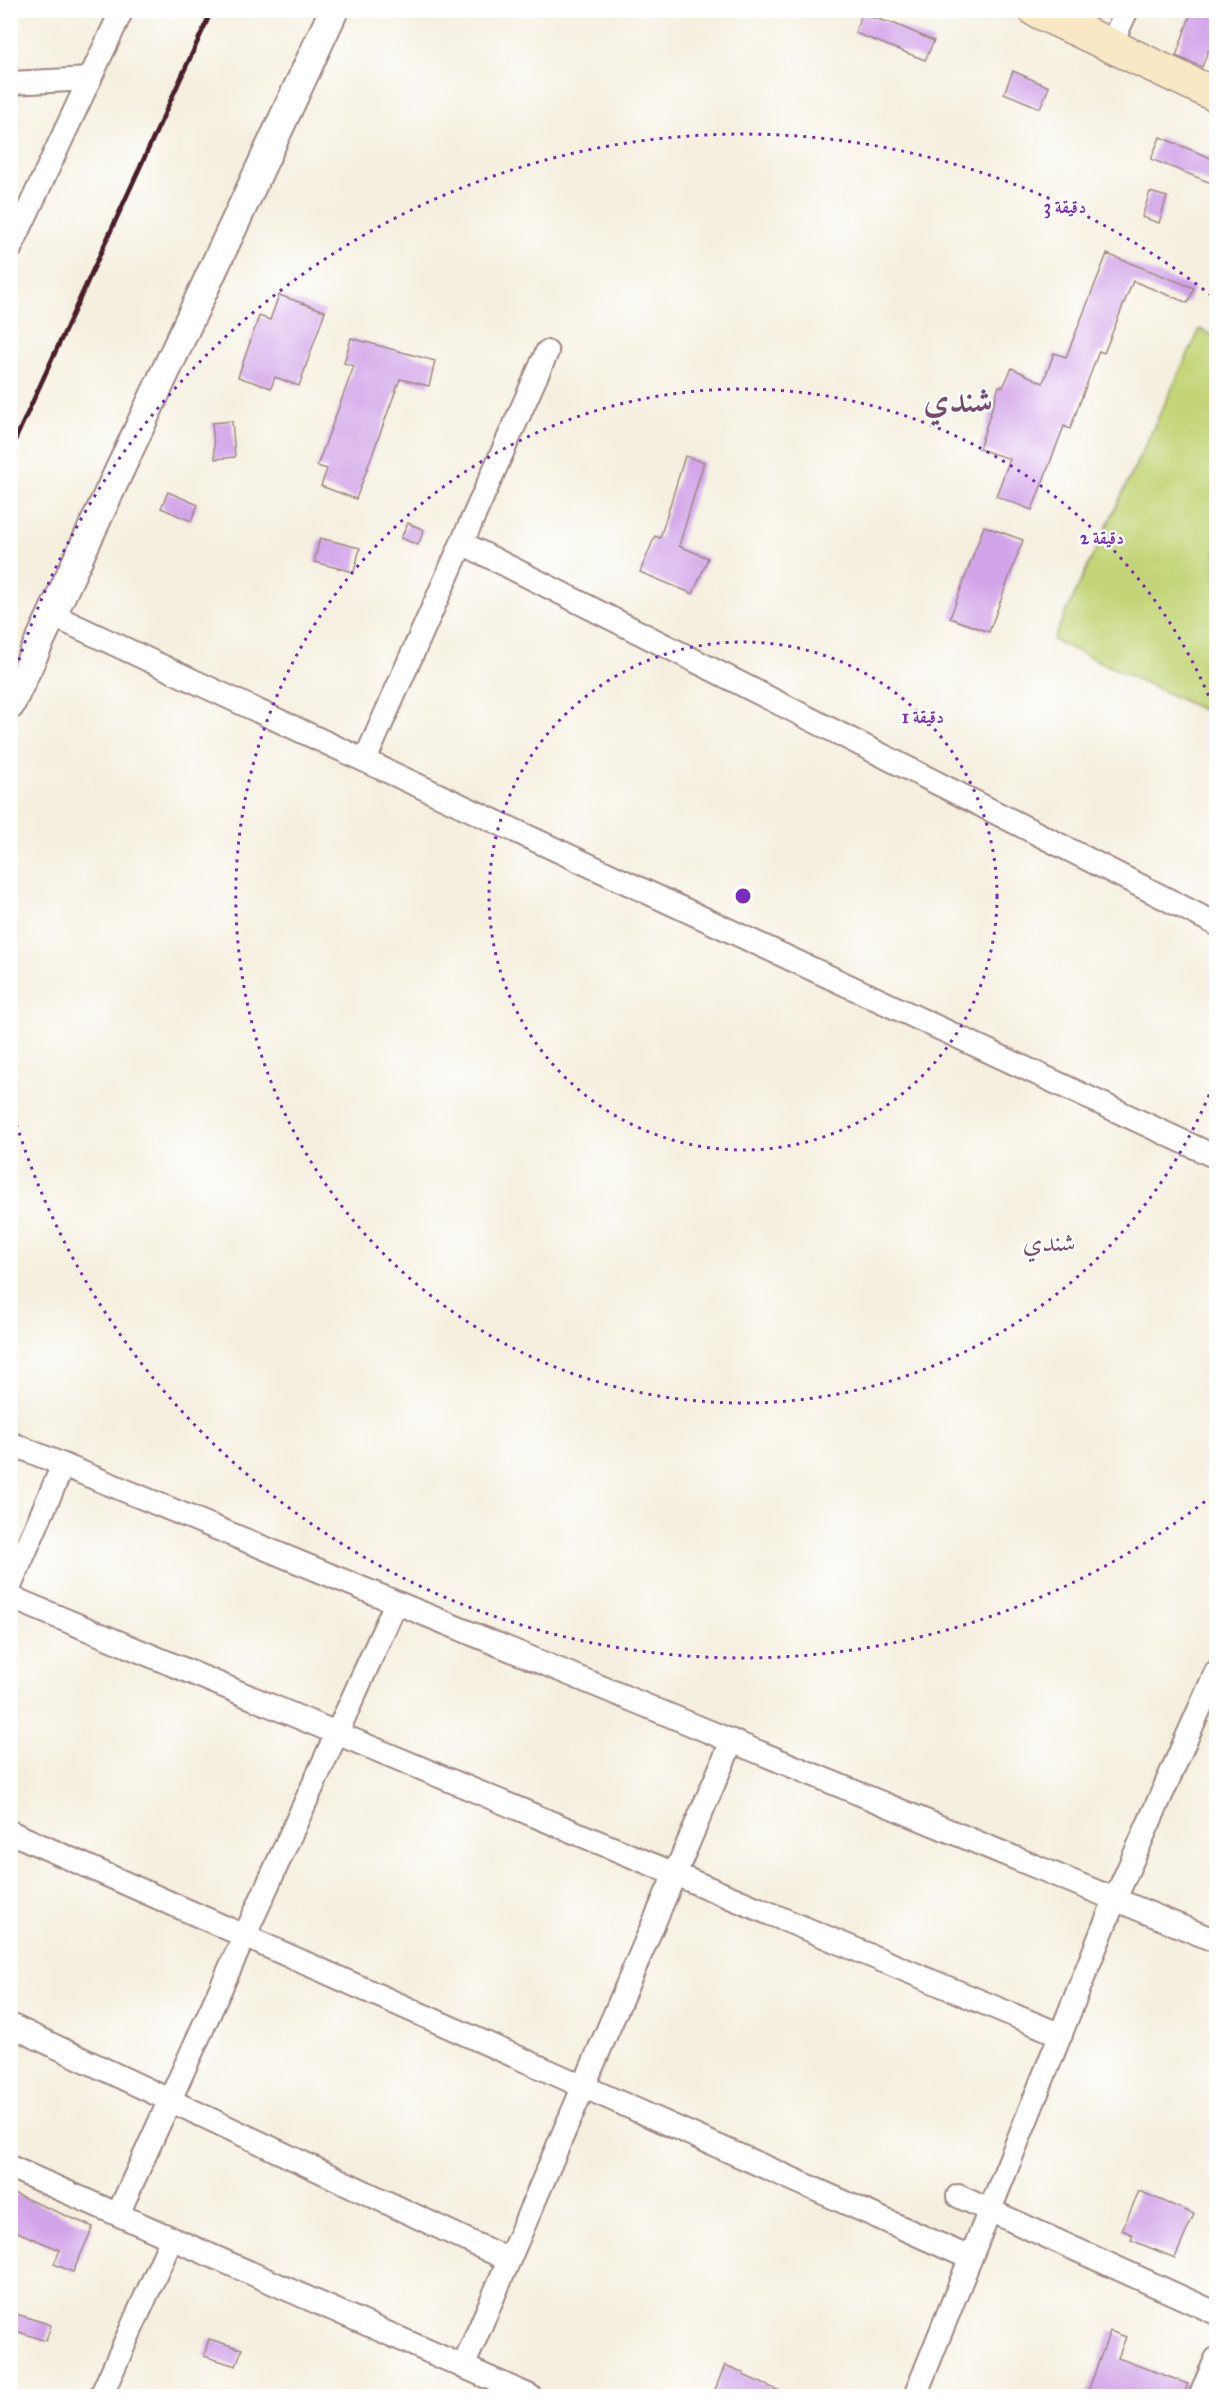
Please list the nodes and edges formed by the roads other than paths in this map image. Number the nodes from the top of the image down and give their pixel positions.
1 (122, 10) edge
2 (334, 10) edge
3 (1035, 10) edge
4 (1127, 10) edge
5 (1110, 46) junction
6 (90, 79) junction
7 (10, 83) edge
8 (1216, 95) edge
9 (10, 249) edge
10 (547, 352) dead end
11 (462, 543) junction
12 (52, 615) junction
13 (10, 705) edge
14 (365, 760) junction
15 (1216, 924) edge
16 (1216, 1157) edge
17 (10, 1443) edge
18 (63, 1465) junction
19 (10, 1587) edge
20 (10, 1596) edge
21 (396, 1603) junction
22 (1216, 1672) edge
23 (337, 1733) junction
24 (732, 1741) junction
25 (10, 1832) edge
26 (675, 1874) junction
27 (1115, 1899) junction
28 (245, 1936) junction
29 (1216, 1941) edge
30 (10, 2025) edge
31 (1060, 2035) junction
32 (583, 2086) junction
33 (170, 2100) junction
34 (10, 2167) edge
35 (958, 2196) dead end
36 (990, 2210) junction
37 (118, 2214) junction
38 (172, 2238) junction
39 (970, 2258) junction
40 (509, 2260) junction
41 (1216, 2313) edge
42 (1216, 2359) edge
43 (463, 2367) junction
44 (101, 2397) edge
45 (530, 2397) edge
46 (915, 2397) edge
47 (1200, 2397) edge

1 - 6 street
2 - 12 street
3 - 5 main road
4 - 5 street
5 - 8 main road
6 - 7 street
6 - 9 street
10 - 11 street
11 - 14 street
11 - 15 street
12 - 13 street
12 - 14 street
14 - 16 street
17 - 18 street
18 - 19 street
18 - 21 street
20 - 23 street
21 - 23 street
21 - 24 street
22 - 27 street
23 - 26 street
23 - 28 street
24 - 26 street
24 - 27 street
25 - 28 street
26 - 31 street
26 - 32 street
27 - 29 street
27 - 31 street
28 - 32 street
28 - 33 street
30 - 33 street
31 - 36 street
32 - 39 street
32 - 40 street
33 - 37 street
33 - 40 street
34 - 37 street
35 - 36 street
36 - 39 street
36 - 41 street
37 - 38 street
38 - 43 street
38 - 44 street
39 - 46 street
40 - 43 street
42 - 47 street
43 - 45 street

